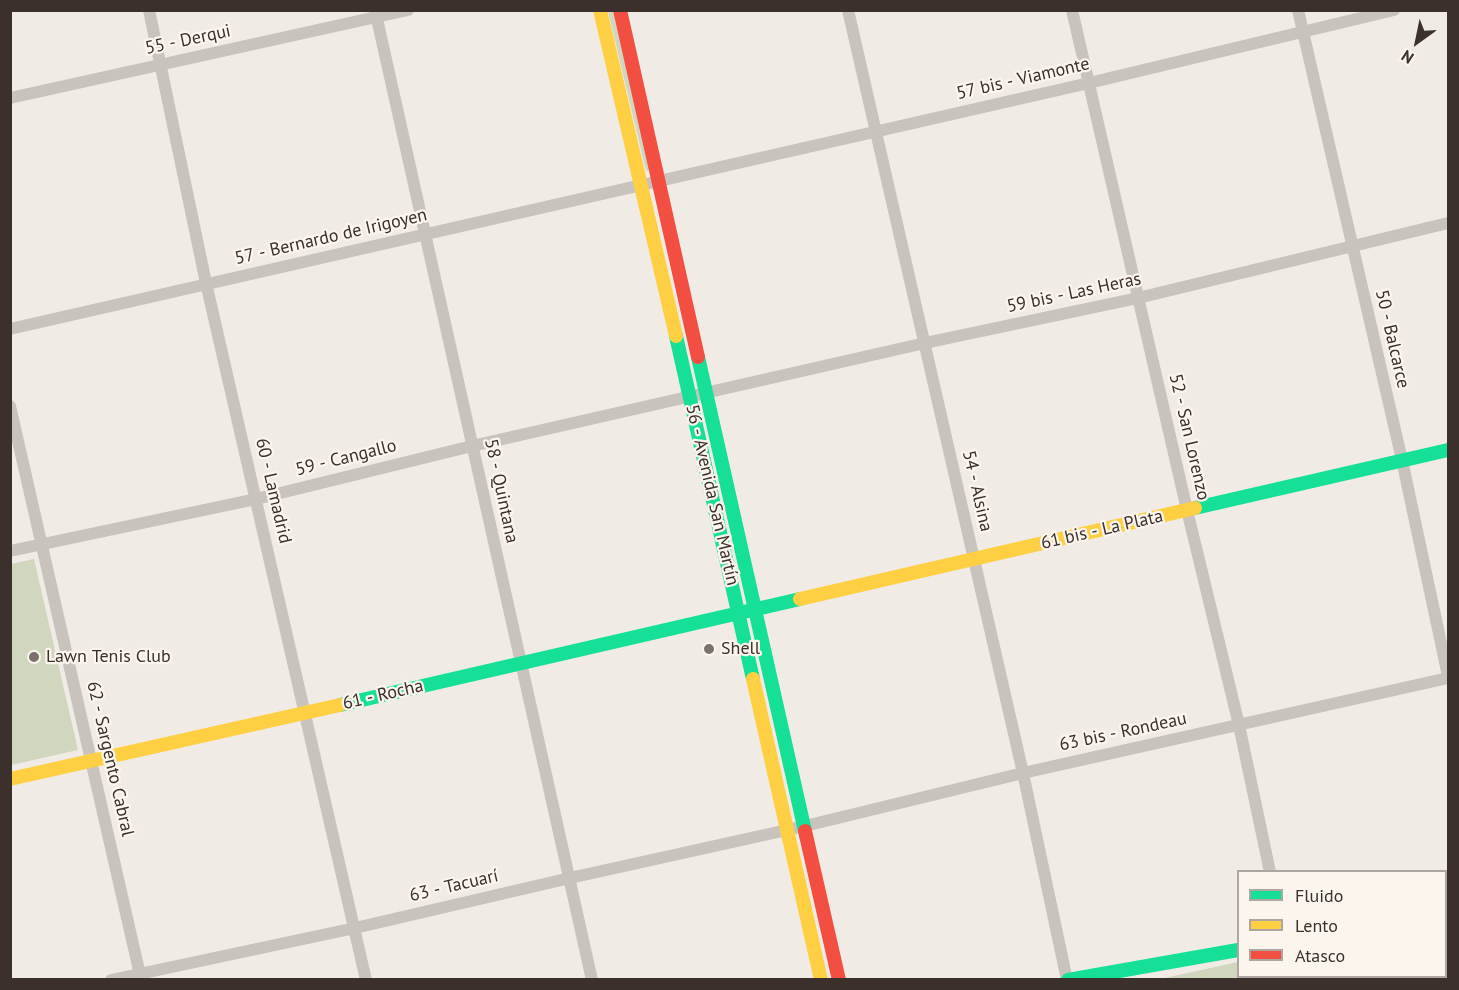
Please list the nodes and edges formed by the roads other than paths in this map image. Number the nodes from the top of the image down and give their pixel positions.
1 (149, 10) edge
2 (408, 10) edge
3 (600, 10) edge
4 (620, 10) edge
5 (848, 10) edge
6 (1072, 10) edge
7 (1298, 10) edge
8 (1394, 10) edge
9 (376, 14) edge
10 (1303, 32) junction
11 (161, 64) junction
12 (1089, 83) junction
13 (10, 98) edge
14 (876, 130) junction
15 (660, 181) junction
16 (641, 185) junction
17 (1449, 224) edge
18 (424, 234) junction
19 (1352, 247) junction
20 (206, 283) junction
21 (1138, 298) junction
22 (10, 329) edge
23 (925, 343) junction
24 (707, 394) junction
25 (690, 398) junction
26 (10, 406) edge
27 (472, 446) junction
28 (1449, 450) edge
29 (1402, 460) junction
30 (256, 499) junction
31 (1187, 510) junction
32 (41, 544) junction
33 (10, 551) edge
34 (974, 558) junction
35 (754, 608) junction
36 (738, 612) junction
37 (520, 663) junction
38 (1449, 677) edge
39 (306, 713) junction
40 (1239, 725) junction
41 (92, 760) junction
42 (1023, 772) junction
43 (10, 779) edge
44 (805, 826) junction
45 (787, 830) junction
46 (1270, 870) edge
47 (570, 878) junction
48 (355, 928) junction
49 (1237, 950) edge
50 (140, 976) edge
51 (111, 980) edge
52 (366, 980) edge
53 (592, 980) edge
54 (821, 980) edge
55 (839, 980) edge
56 (1067, 980) edge

1 - 11 street, 60 - Lamadrid
2 - 9 street, 55 - Derqui
3 - 16 main road, 56 - Avenida San Martín
4 - 15 main road, 56 - Avenida San Martín
5 - 14 street, 54 - Alsina
6 - 12 street, 52 - San Lorenzo
7 - 10 street, 50 - Balcarce
8 - 10 street, 57 bis - Viamonte
9 - 11 street, 55 - Derqui
9 - 18 street, 58 - Quintana
10 - 12 street, 57 bis - Viamonte
10 - 19 street, 50 - Balcarce
11 - 13 street, 55 - Derqui
11 - 20 street, 60 - Lamadrid
12 - 14 street, 57 bis - Viamonte
12 - 21 street, 52 - San Lorenzo
14 - 15 street, 57 bis - Viamonte
14 - 23 street, 54 - Alsina
15 - 16 street, 57 - Bernardo de Irigoyen
15 - 24 main road, 56 - Avenida San Martín
16 - 18 street, 57 - Bernardo de Irigoyen
16 - 25 main road, 56 - Avenida San Martín
17 - 19 street, 59 bis - Las Heras
18 - 20 street, 57 - Bernardo de Irigoyen
18 - 27 street, 58 - Quintana
19 - 21 street, 59 bis - Las Heras
19 - 29 street, 50 - Balcarce
20 - 22 street, 57 - Bernardo de Irigoyen
20 - 30 street, 60 - Lamadrid
21 - 23 street, 59 bis - Las Heras
21 - 31 street, 52 - San Lorenzo
23 - 24 street, 59 bis - Las Heras
23 - 34 street, 54 - Alsina
24 - 25 street, 59 bis - Las Heras
24 - 35 main road, 56 - Avenida San Martín
25 - 27 street, 59 - Cangallo
25 - 36 main road, 56 - Avenida San Martín
26 - 32 street, 62 - Sargento Cabral
27 - 30 street, 59 - Cangallo
27 - 37 street, 58 - Quintana
28 - 29 main road, 61 bis - La Plata
29 - 31 main road, 61 bis - La Plata
29 - 38 street, 50 - Balcarce
30 - 32 street, 59 - Cangallo
30 - 39 street, 60 - Lamadrid
31 - 34 main road, 61 bis - La Plata
31 - 40 street, 52 - San Lorenzo
32 - 33 street, 59 - Cangallo
32 - 41 street, 62 - Sargento Cabral
34 - 35 main road, 61 bis - La Plata
34 - 42 street, 54 - Alsina
35 - 36 main road, 61 - Rocha
35 - 44 main road, 56 - Avenida San Martín
36 - 37 main road, 61 - Rocha
36 - 45 main road, 56 - Avenida San Martín
37 - 39 main road, 61 - Rocha
37 - 47 street, 58 - Quintana
38 - 40 street, 63 bis - Rondeau
39 - 41 main road, 61 - Rocha
39 - 48 street, 60 - Lamadrid
40 - 42 street, 63 bis - Rondeau
40 - 46 street, 52 - San Lorenzo
41 - 43 main road, 61 - Rocha
41 - 50 street, 62 - Sargento Cabral
42 - 44 street, 63 bis - Rondeau
42 - 56 street, 54 - Alsina
44 - 45 street, 63 - Tacuarí
44 - 55 main road, 56 - Avenida San Martín
45 - 47 street, 63 - Tacuarí
45 - 54 main road, 56 - Avenida San Martín
47 - 48 street, 63 - Tacuarí
47 - 53 street, 58 - Quintana
48 - 50 street, 63 - Tacuarí
48 - 52 street, 60 - Lamadrid
49 - 56 main road
50 - 51 street, 63 - Tacuarí

